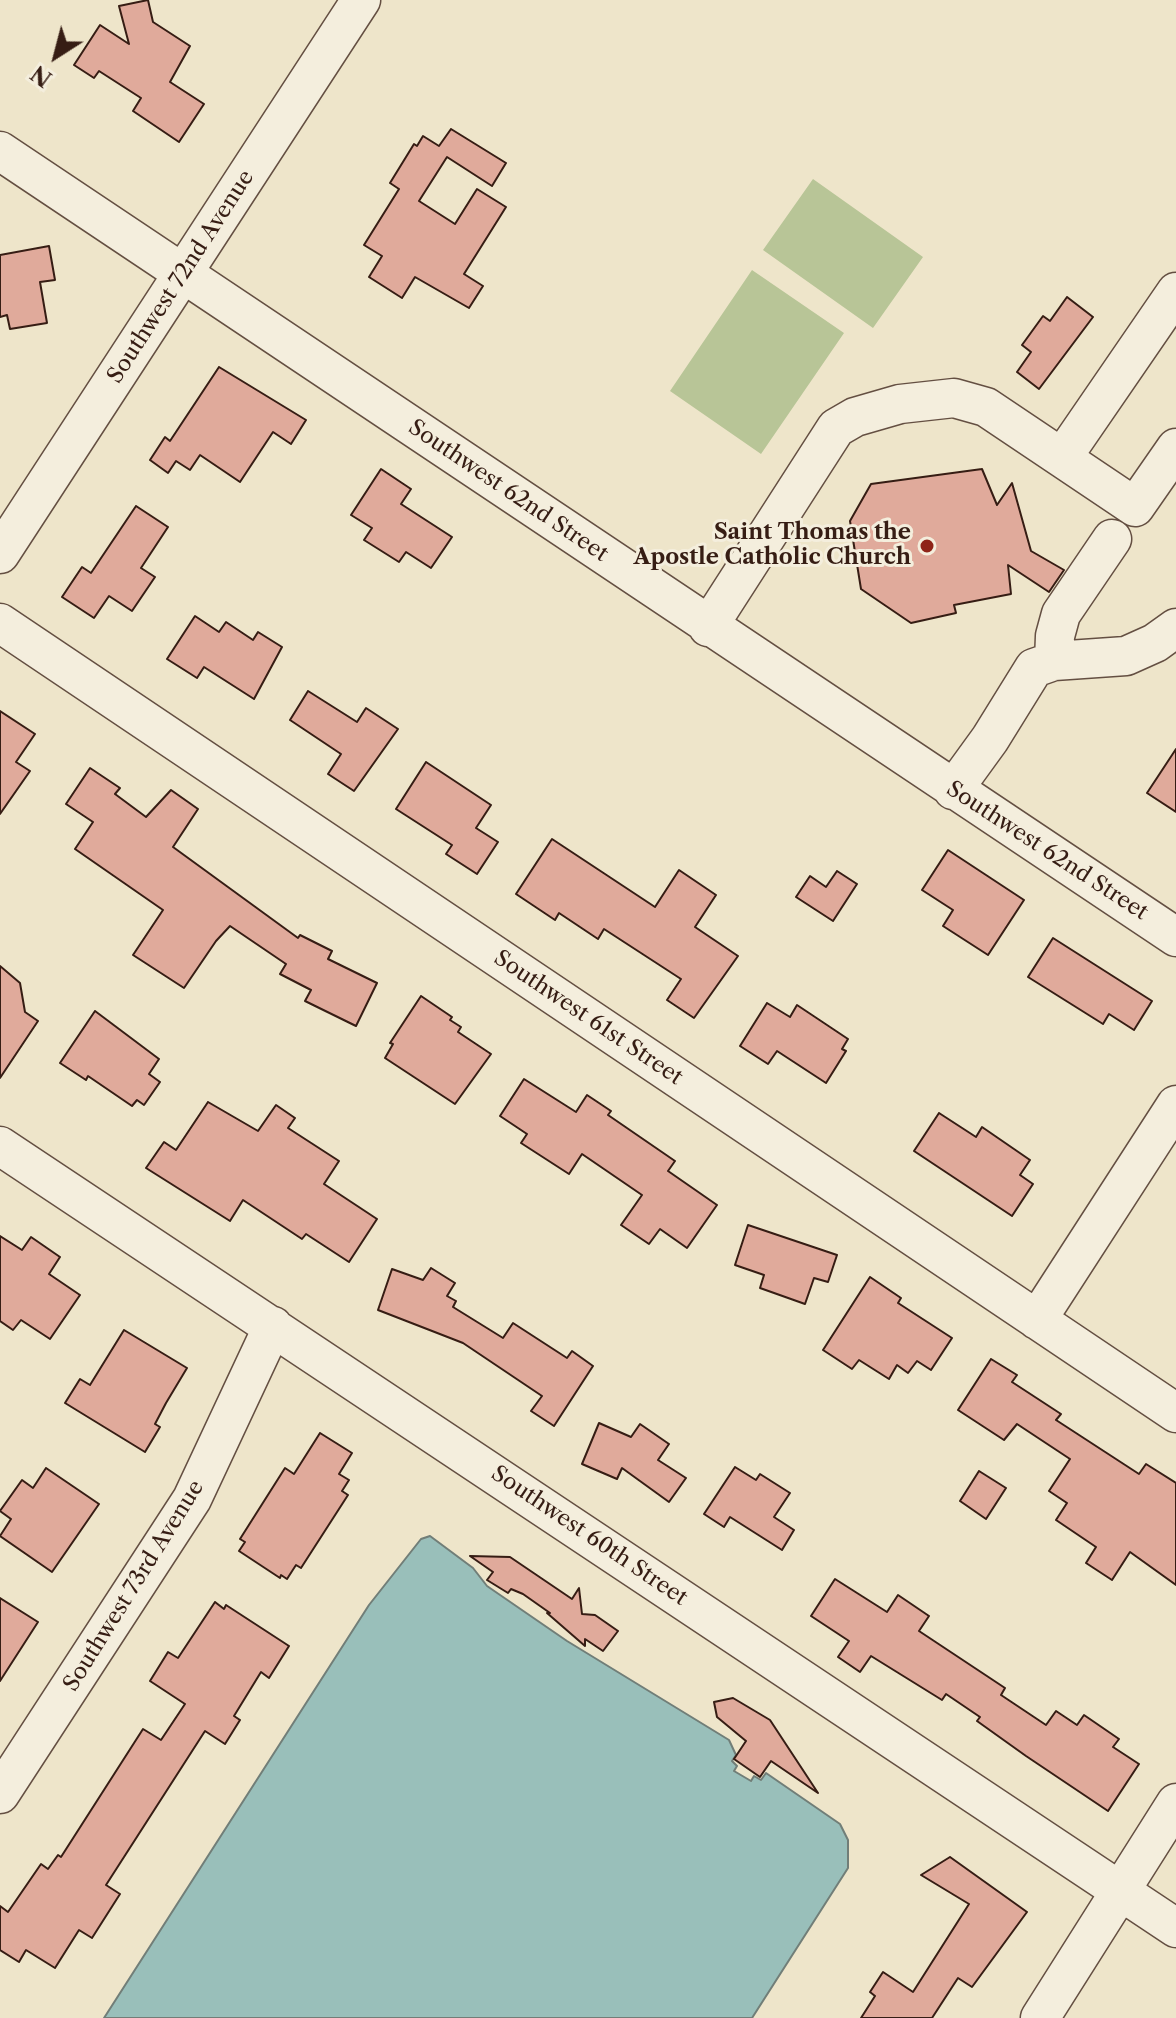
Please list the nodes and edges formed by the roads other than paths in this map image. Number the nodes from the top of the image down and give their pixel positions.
1 (361, 0) edge
2 (0, 151) edge
3 (184, 273) junction
4 (1176, 292) edge
5 (1176, 448) edge
6 (1062, 458) junction
7 (1122, 524) junction
8 (0, 554) edge
9 (0, 623) edge
10 (708, 627) junction
11 (1176, 628) edge
12 (1054, 661) junction
13 (953, 790) junction
14 (1176, 937) edge
15 (1176, 1105) edge
16 (0, 1146) edge
17 (1037, 1320) junction
18 (273, 1326) junction
19 (1176, 1413) edge
20 (0, 1794) edge
21 (1176, 1803) edge
22 (1121, 1892) junction
23 (1176, 1928) edge
24 (1040, 2018) edge

1 - 3 street, Southwest 72nd Avenue
2 - 3 street, Southwest 62nd Street
3 - 8 street, Southwest 72nd Avenue
3 - 10 street, Southwest 62nd Street
4 - 6 street
5 - 7 street
6 - 7 street
6 - 10 street
7 - 12 street
9 - 17 street, Southwest 61st Street
10 - 13 street, Southwest 62nd Street
11 - 12 street
12 - 13 street
13 - 14 street, Southwest 62nd Street
15 - 17 street
16 - 18 street, Southwest 60th Street
17 - 19 street, Southwest 61st Street
18 - 20 street, Southwest 73rd Avenue
18 - 22 street, Southwest 60th Street
21 - 22 street
22 - 23 street, Southwest 60th Street
22 - 24 street

